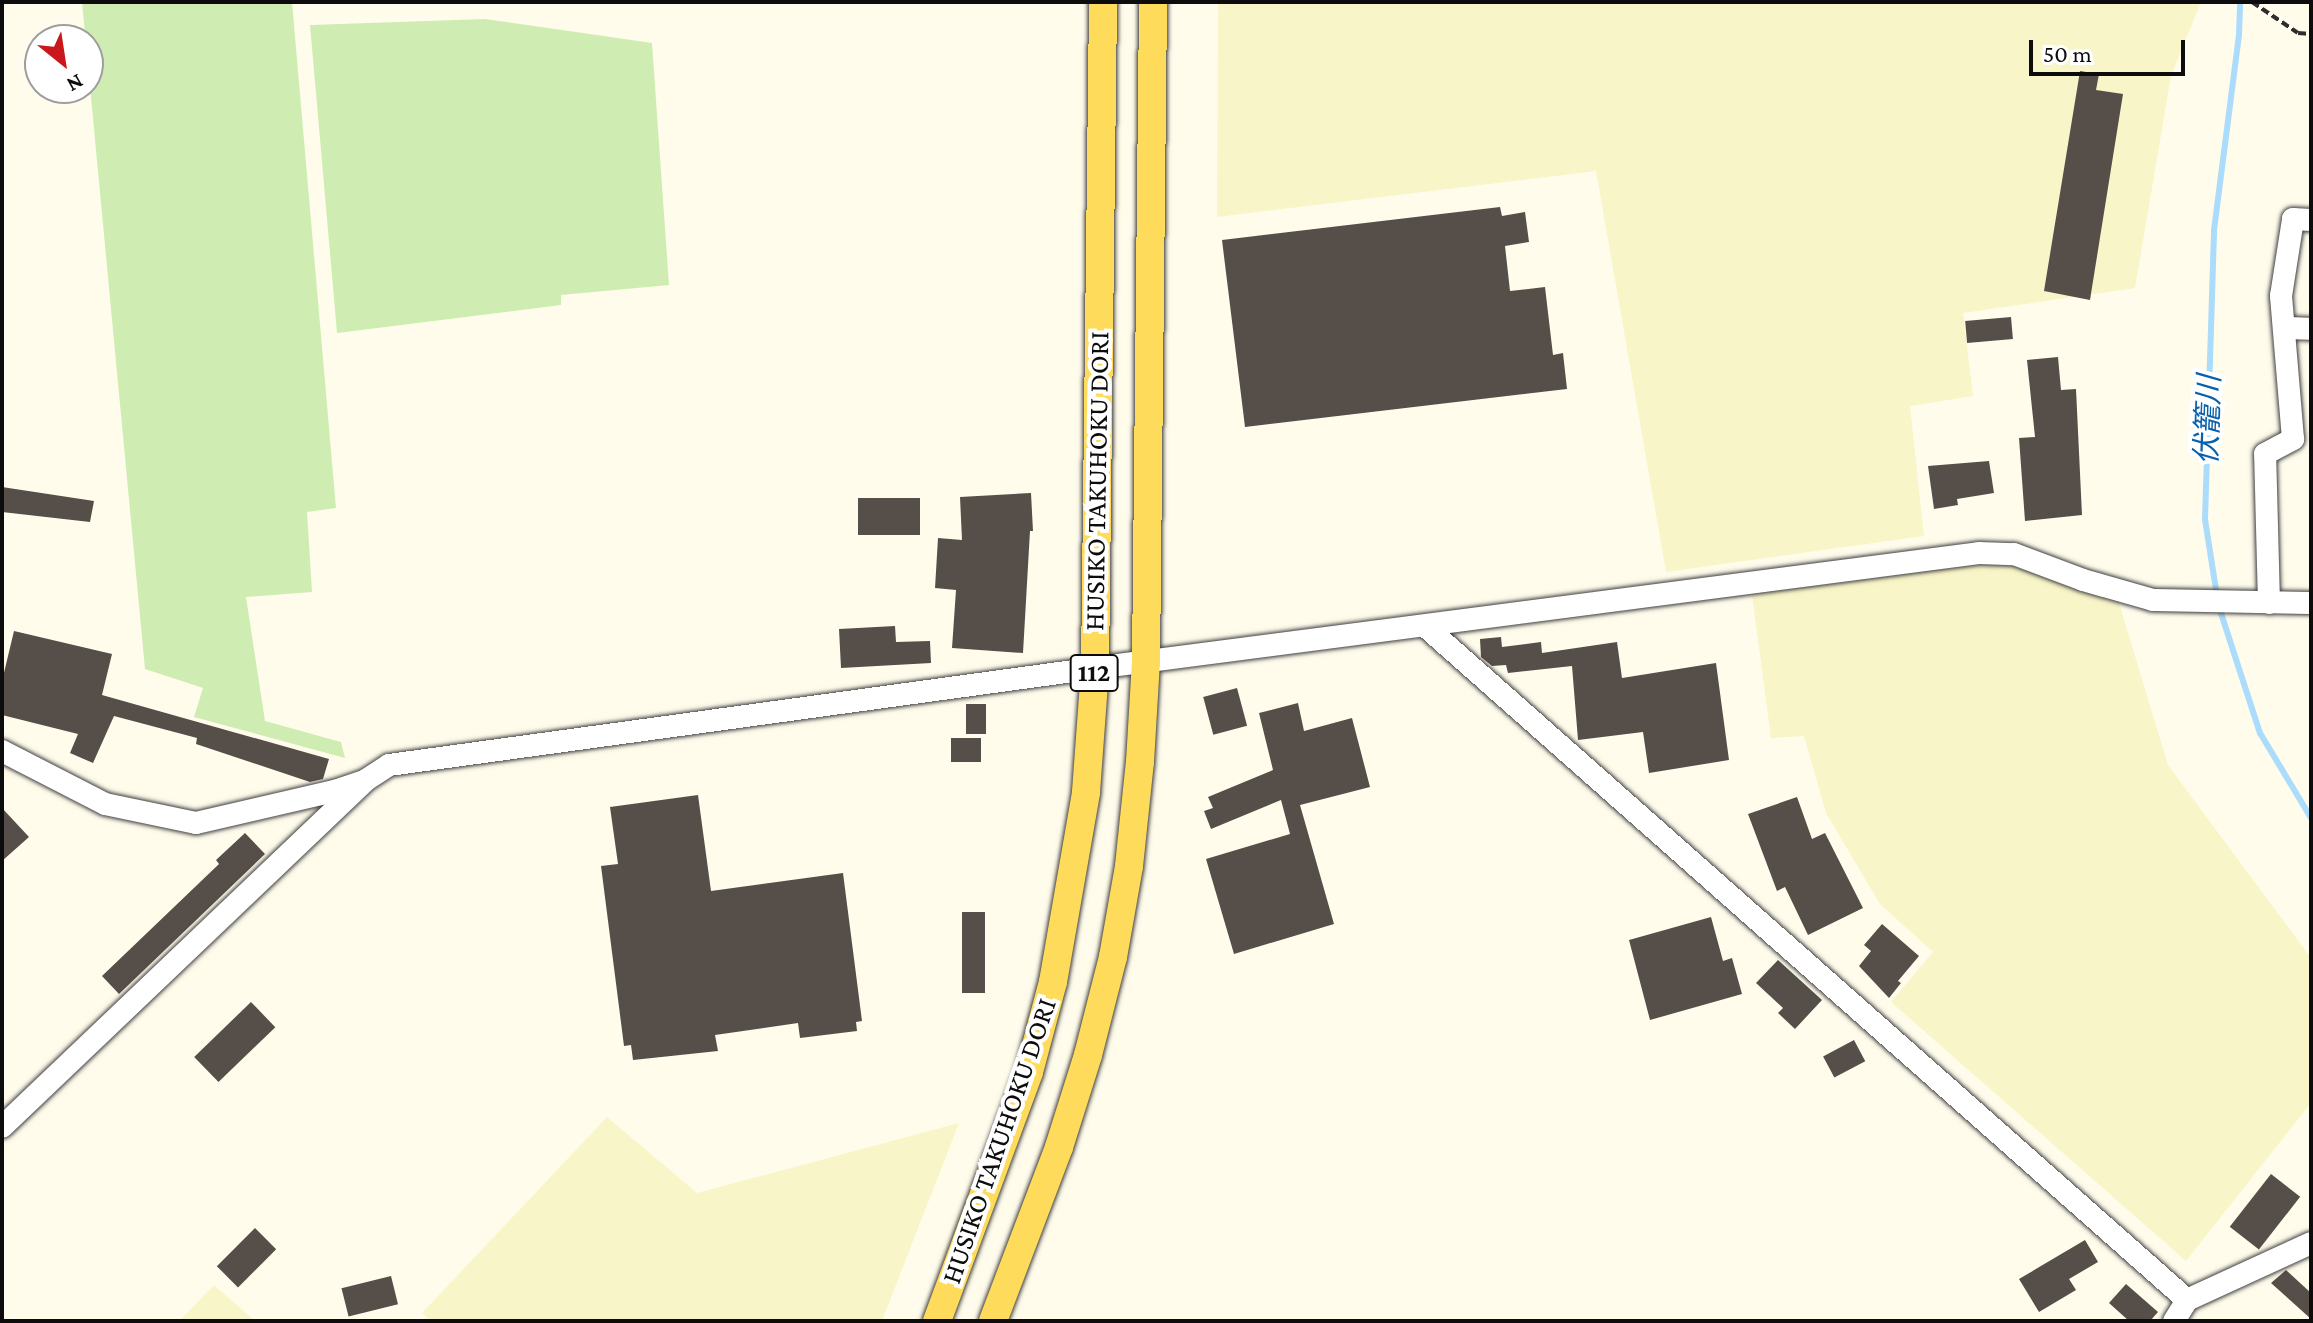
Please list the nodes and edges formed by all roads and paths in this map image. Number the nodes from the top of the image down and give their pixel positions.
1 (1103, 2) edge
2 (1153, 2) edge
3 (2252, 2) edge
4 (2311, 34) edge
5 (2311, 220) edge
6 (2286, 328) junction
7 (2311, 329) edge
8 (2302, 439) edge
9 (2262, 602) junction
10 (2311, 603) edge
11 (1425, 626) junction
12 (1146, 662) junction
13 (1095, 668) junction
14 (2, 751) edge
15 (366, 780) junction
16 (2, 1127) edge
17 (2311, 1243) edge
18 (2187, 1300) junction
19 (937, 1321) edge
20 (993, 1321) edge
21 (2174, 1321) edge

1 - 13 main road, HUSIKO TAKUHOKU DORI / 112
2 - 12 main road, HUSIKO TAKUHOKU DORI / 112
3 - 4 path
5 - 6 street
6 - 7 street
6 - 8 street
8 - 9 street
9 - 10 street
9 - 11 street
11 - 12 street
11 - 18 street
12 - 13 street
12 - 20 main road, HUSIKO TAKUHOKU DORI / 112
13 - 15 street
13 - 19 main road, HUSIKO TAKUHOKU DORI / 112
14 - 15 street
15 - 16 street
17 - 18 street
18 - 21 street

